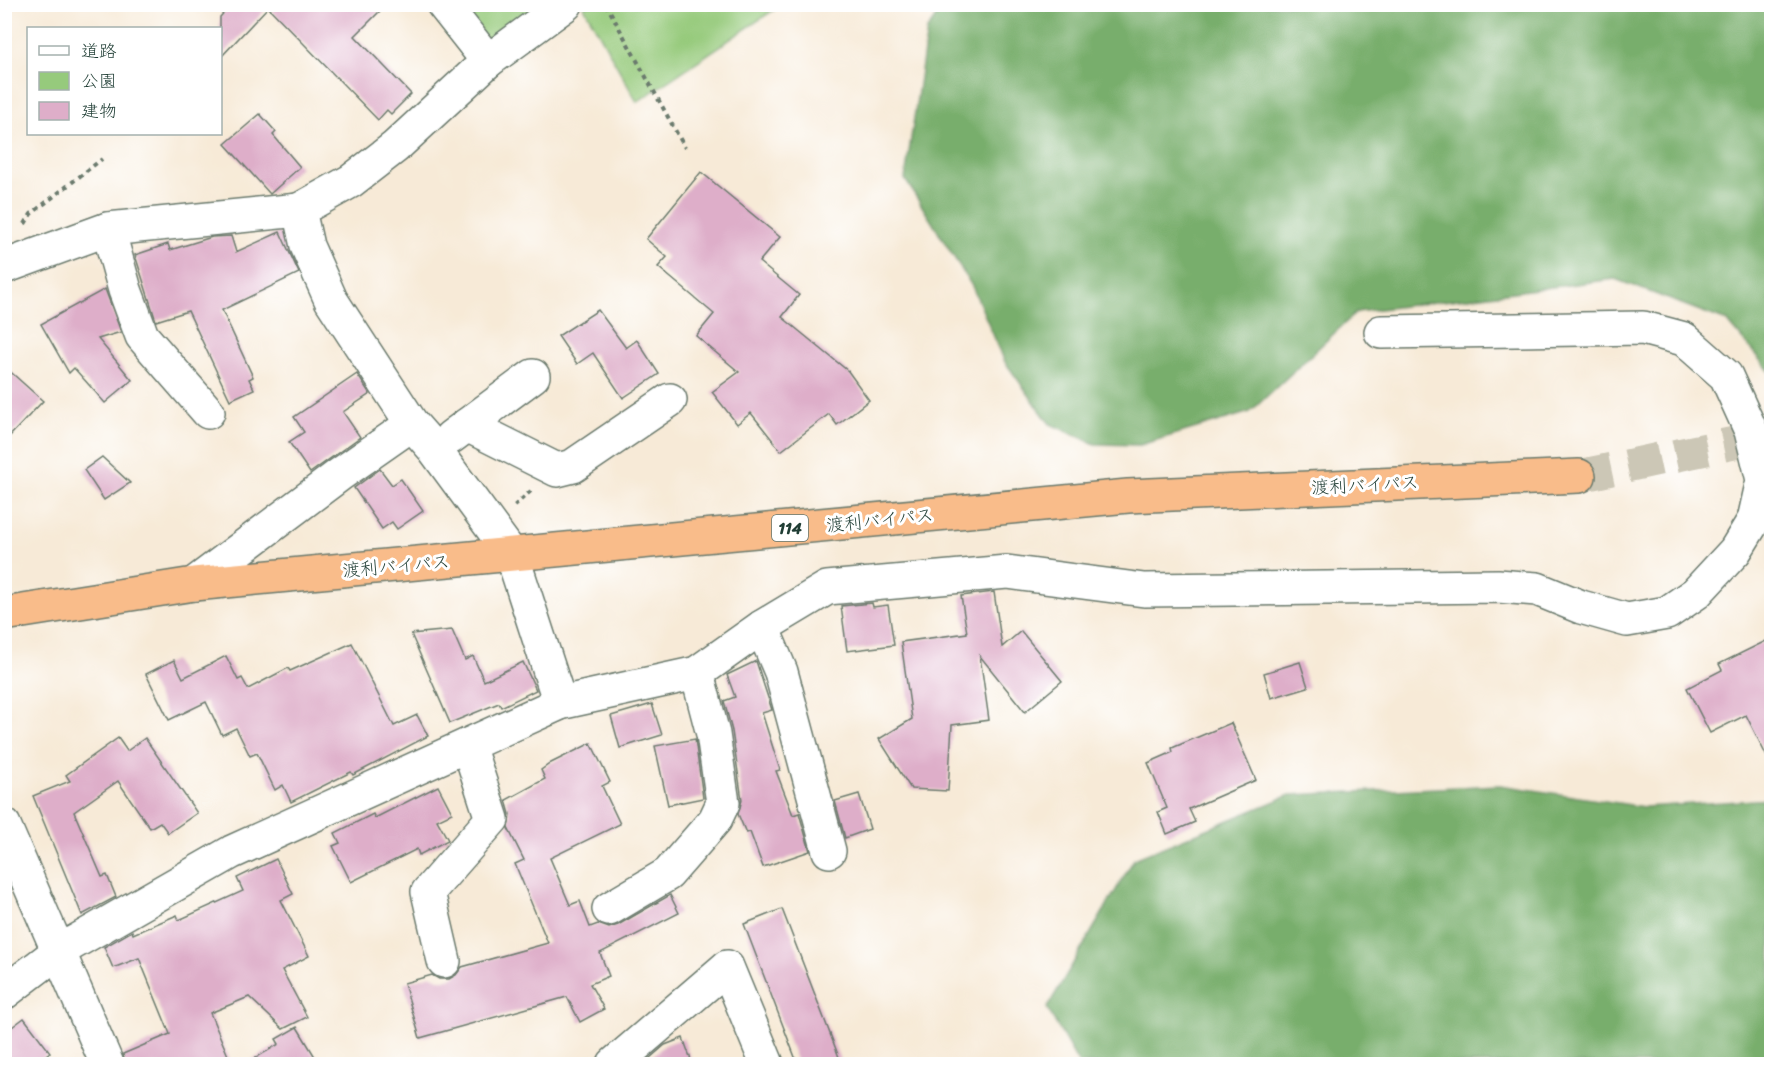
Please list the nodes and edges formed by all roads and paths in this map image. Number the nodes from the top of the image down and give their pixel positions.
1 (443, 4) edge
2 (566, 4) edge
3 (606, 4) edge
4 (488, 61) junction
5 (685, 148) dead end
6 (102, 159) dead end
7 (299, 210) junction
8 (108, 229) junction
9 (6, 266) edge
10 (1382, 332) dead end
11 (533, 376) dead end
12 (670, 400) dead end
13 (208, 412) dead end
14 (412, 424) junction
15 (466, 425) junction
16 (435, 449) junction
17 (557, 470) junction
18 (1579, 476) tunnel mouth
19 (490, 525) junction
20 (512, 555) junction
21 (194, 584) junction
22 (4, 614) edge
23 (762, 627) junction
24 (697, 673) junction
25 (560, 703) junction
26 (468, 745) junction
27 (4, 825) edge
28 (829, 851) dead end
29 (609, 909) dead end
30 (59, 951) junction
31 (444, 961) dead end
32 (4, 993) edge
33 (107, 1065) edge
34 (614, 1065) edge
35 (767, 1065) edge

1 - 4 street
2 - 4 street
3 - 5 path
4 - 7 street
6 - 9 path
7 - 8 street
7 - 14 street
8 - 9 street
8 - 13 street
10 - 23 street
11 - 15 street
12 - 17 street
14 - 16 street
14 - 21 street
15 - 16 street
15 - 17 street
16 - 19 street
17 - 19 path
18 - 20 highway, 渡利バイパス / 114
19 - 20 street
20 - 21 highway, 渡利バイパス / 114
20 - 25 street
21 - 22 highway, 渡利バイパス / 114
23 - 24 street
23 - 28 street
24 - 25 street
24 - 29 street
25 - 26 street
26 - 30 street
26 - 31 street
27 - 30 street
30 - 32 street
30 - 33 street
34 - 35 street

